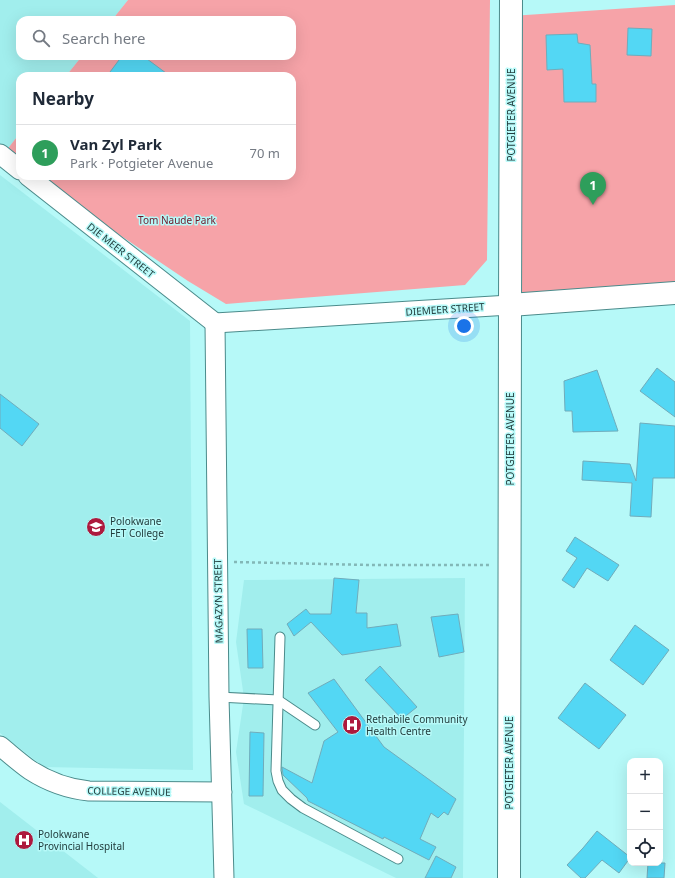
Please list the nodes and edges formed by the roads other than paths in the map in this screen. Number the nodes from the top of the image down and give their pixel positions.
1 (511, 0) edge
2 (0, 154) edge
3 (16, 167) edge
4 (33, 180) edge
5 (675, 293) edge
6 (510, 305) junction
7 (215, 323) junction
8 (280, 637) dead end
9 (220, 697) junction
10 (278, 700) junction
11 (315, 725) dead end
12 (0, 746) edge
13 (222, 792) junction
14 (398, 859) dead end
15 (224, 878) edge
16 (509, 878) edge

1 - 6 street, POTGIETER AVENUE
2 - 3 street
4 - 7 street, DIE MEER STREET
5 - 6 street, DIEMEER STREET
6 - 7 street, DIEMEER STREET
6 - 16 street, POTGIETER AVENUE
7 - 9 street, MAGAZYN STREET
8 - 10 lane
9 - 10 lane
9 - 13 street, MAGAZYN STREET
10 - 11 lane
10 - 14 lane
12 - 13 street, COLLEGE AVENUE
13 - 15 street, MAGAZYN STREET

